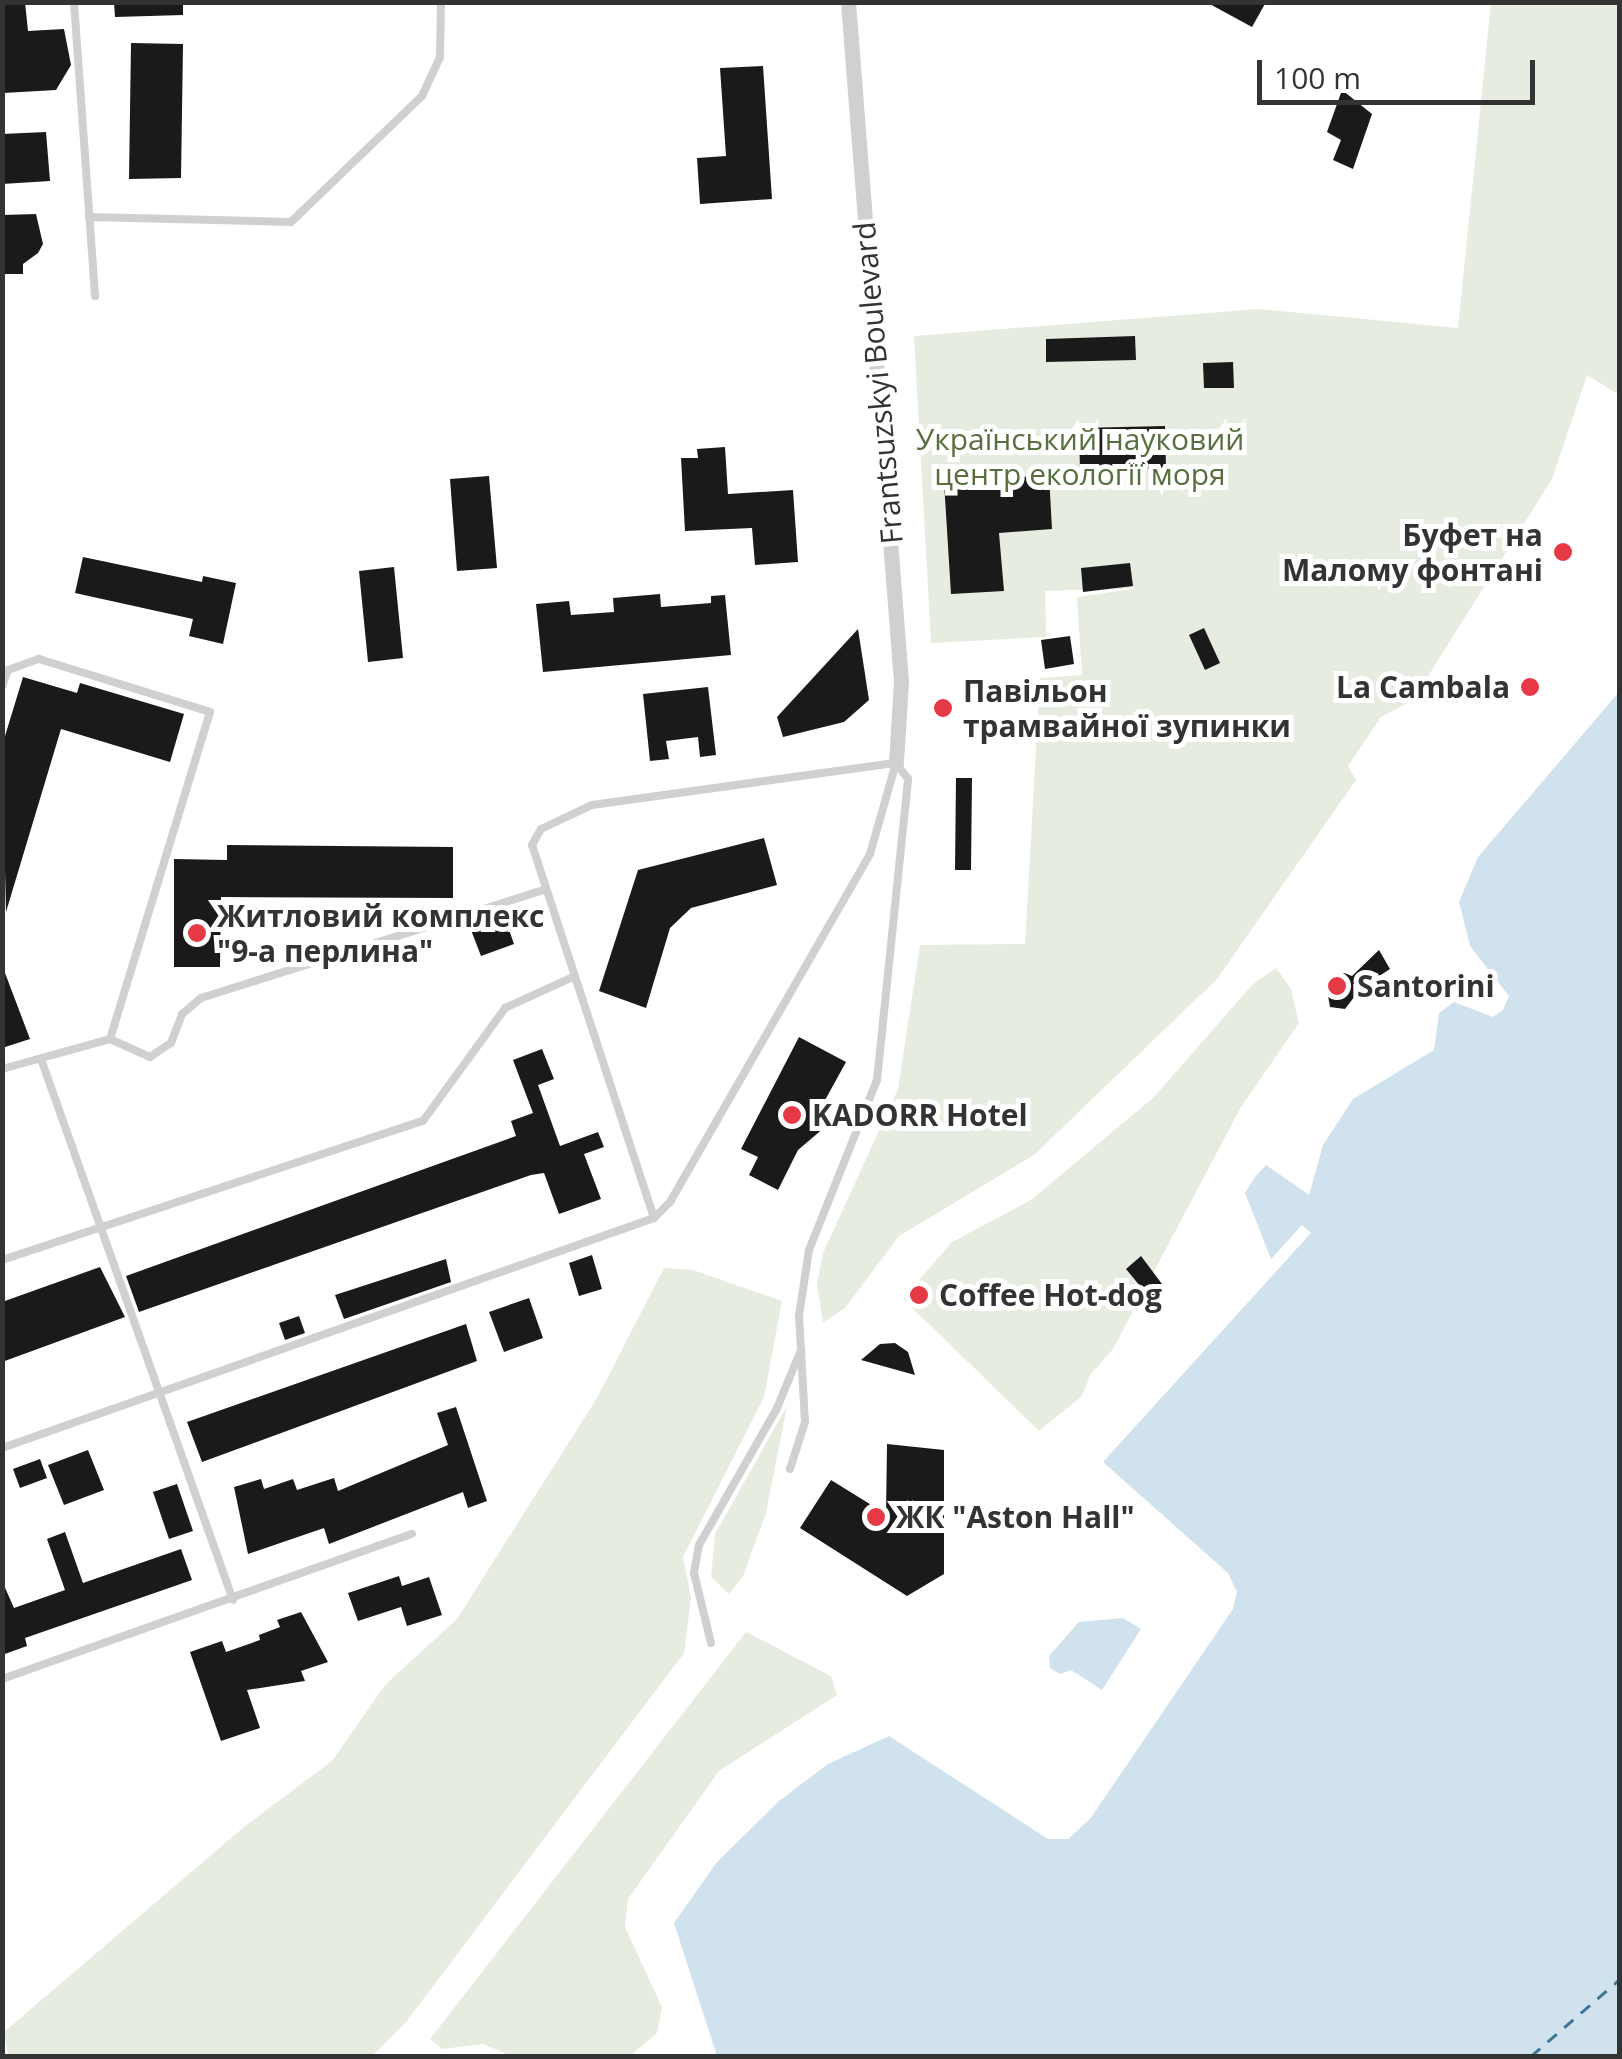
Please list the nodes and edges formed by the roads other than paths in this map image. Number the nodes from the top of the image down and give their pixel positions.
1 (74, 2) edge
2 (441, 2) edge
3 (848, 2) edge
4 (89, 217) junction
5 (95, 296) dead end
6 (2, 688) edge
7 (896, 763) junction
8 (546, 889) junction
9 (573, 977) junction
10 (110, 1039) junction
11 (40, 1059) junction
12 (2, 1070) edge
13 (654, 1218) junction
14 (101, 1229) junction
15 (2, 1260) edge
16 (802, 1346) junction
17 (158, 1389) junction
18 (2, 1448) edge
19 (790, 1469) dead end
20 (412, 1534) dead end
21 (233, 1600) junction
22 (711, 1643) dead end
23 (2, 1679) edge

1 - 4 lane
2 - 4 lane
3 - 7 street, Frantsuzskyi Boulevard
4 - 5 lane
6 - 10 lane
7 - 8 lane
7 - 13 lane
7 - 16 lane
8 - 9 lane
8 - 10 lane
9 - 13 lane
9 - 14 lane
10 - 11 lane
11 - 12 lane
11 - 14 lane
13 - 17 lane
14 - 15 lane
14 - 17 lane
16 - 19 lane
16 - 22 lane
17 - 18 lane
17 - 21 lane
20 - 21 lane
21 - 23 lane

